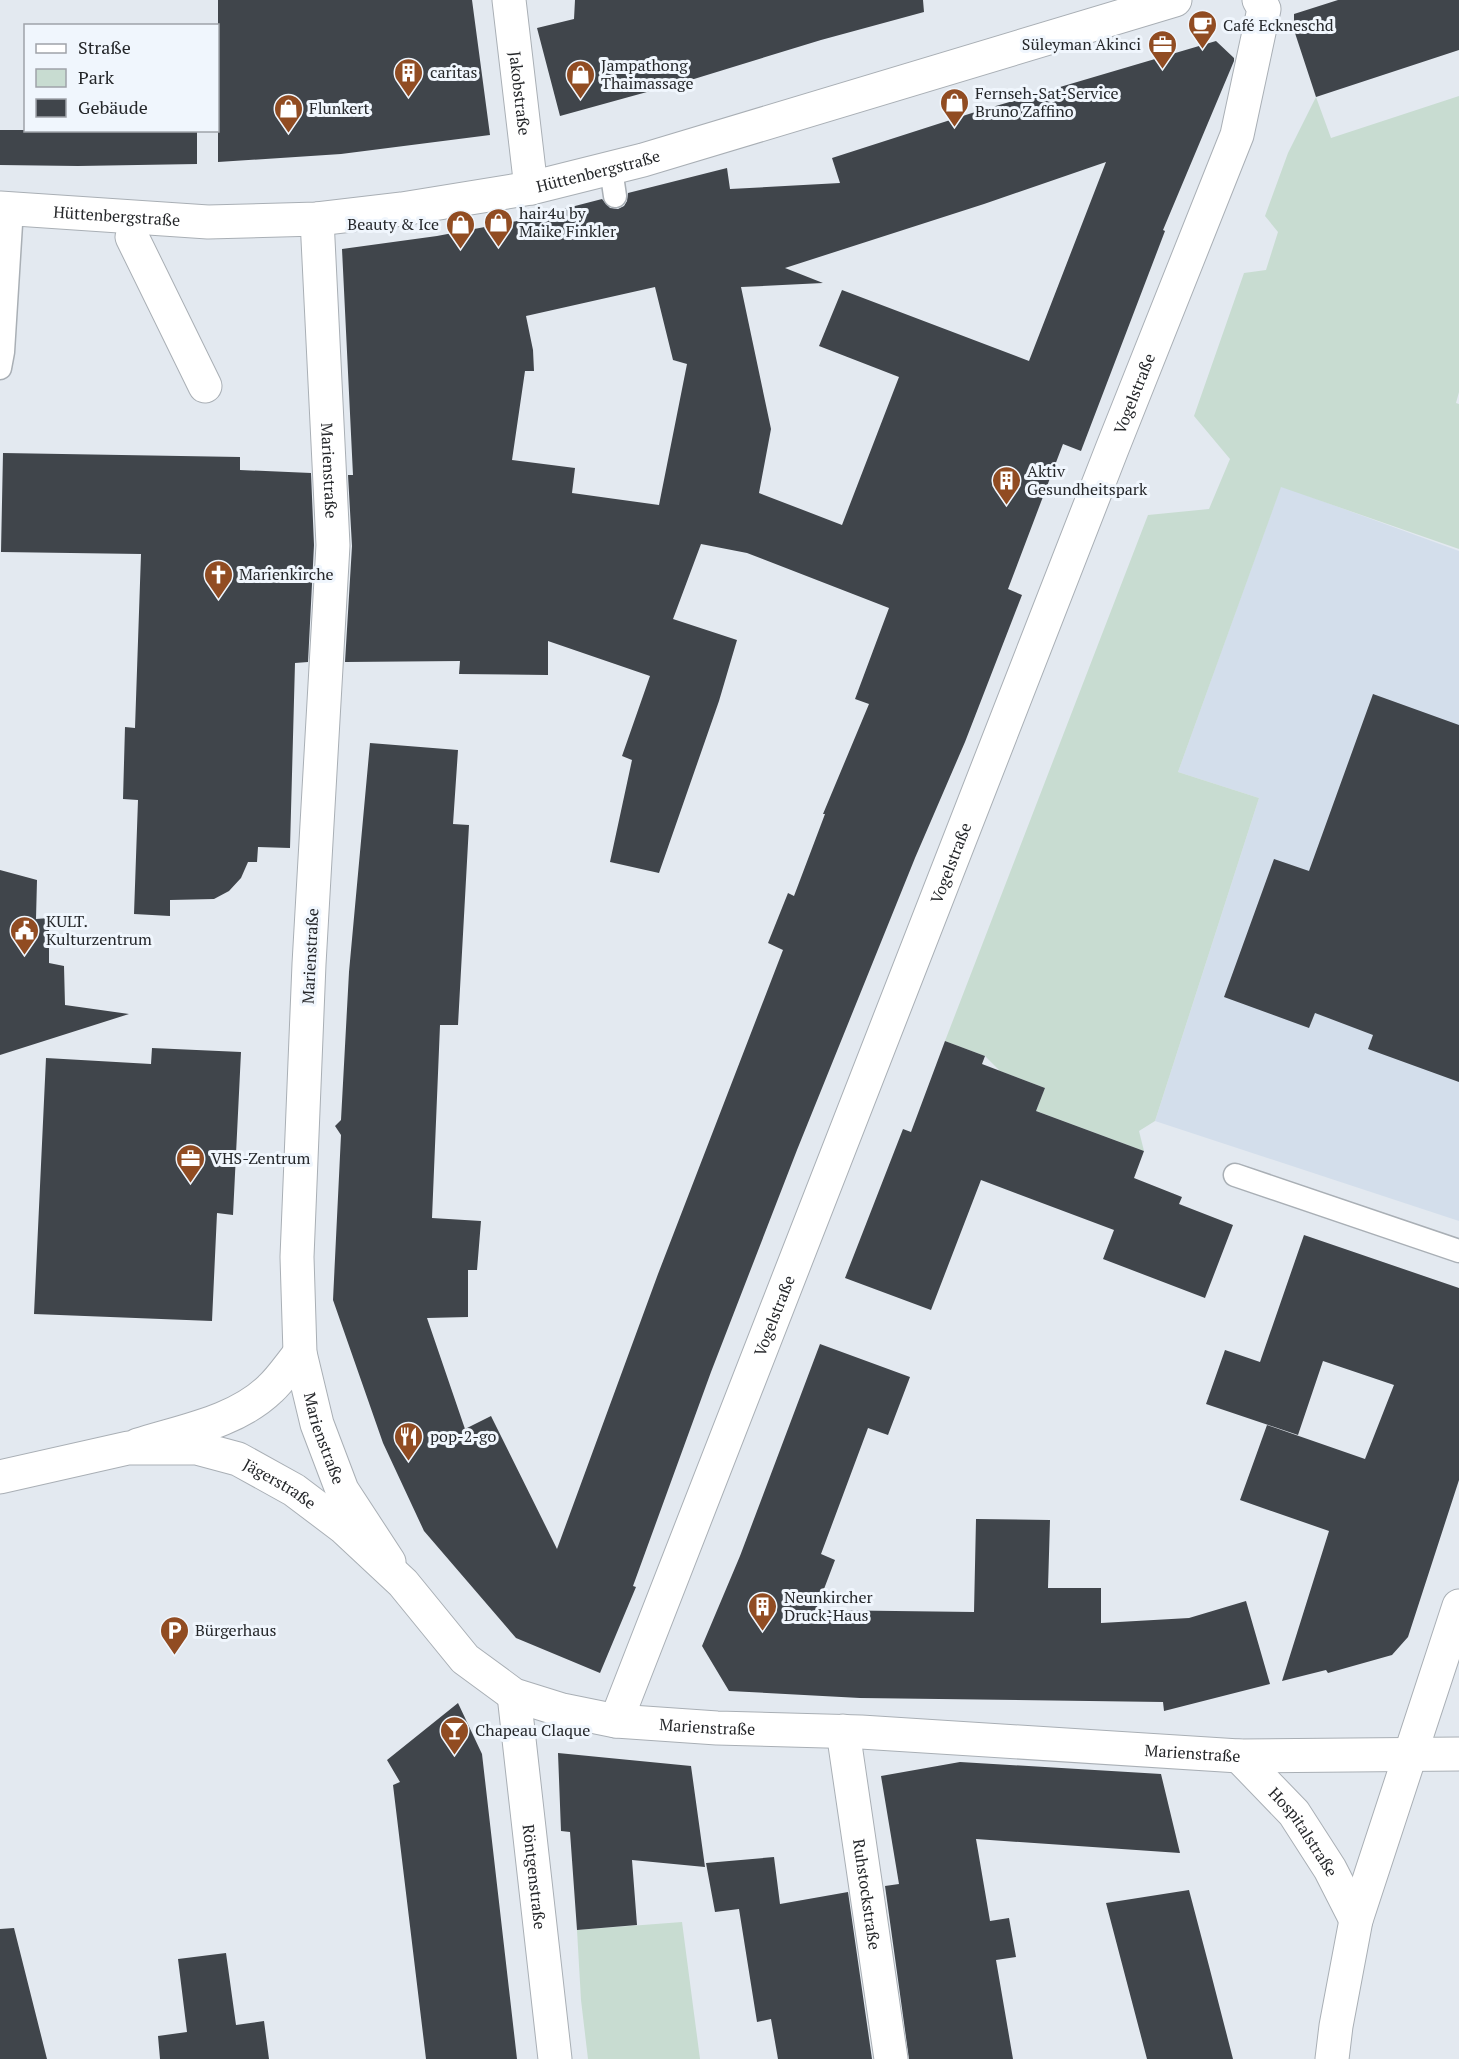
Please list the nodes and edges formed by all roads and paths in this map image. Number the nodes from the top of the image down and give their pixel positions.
1 (509, 0) edge
2 (1175, 0) edge
3 (1259, 0) edge
4 (531, 188) junction
5 (6, 208) edge
6 (317, 219) junction
7 (132, 237) dead end
8 (0, 368) edge
9 (205, 386) dead end
10 (1235, 1175) dead end
11 (1459, 1251) edge
12 (300, 1353) junction
13 (128, 1448) junction
14 (0, 1477) edge
15 (403, 1583) junction
16 (1459, 1606) edge
17 (514, 1695) junction
18 (615, 1721) junction
19 (843, 1731) junction
20 (1459, 1754) edge
21 (1409, 1755) junction
22 (1239, 1756) junction
23 (1356, 1920) junction
24 (555, 2059) edge
25 (891, 2059) edge
26 (1332, 2059) edge

1 - 4 street, Jakobstraße
2 - 4 street, Hüttenbergstraße
3 - 18 street, Vogelstraße
4 - 6 street, Hüttenbergstraße
5 - 6 street, Hüttenbergstraße
5 - 8 lane
6 - 12 street, Marienstraße
7 - 9 street
10 - 11 lane
12 - 13 street, Jägerstraße
12 - 15 street, Marienstraße
13 - 14 street, Jägerstraße
13 - 15 street, Jägerstraße
15 - 17 street, Marienstraße
16 - 21 street
17 - 18 street, Marienstraße
17 - 24 street, Röntgenstraße
18 - 19 street, Marienstraße
19 - 22 street, Marienstraße
19 - 25 street, Ruhstockstraße
20 - 21 street, Marienstraße
21 - 22 street, Marienstraße
21 - 23 street
22 - 23 street, Hospitalstraße
23 - 26 street

